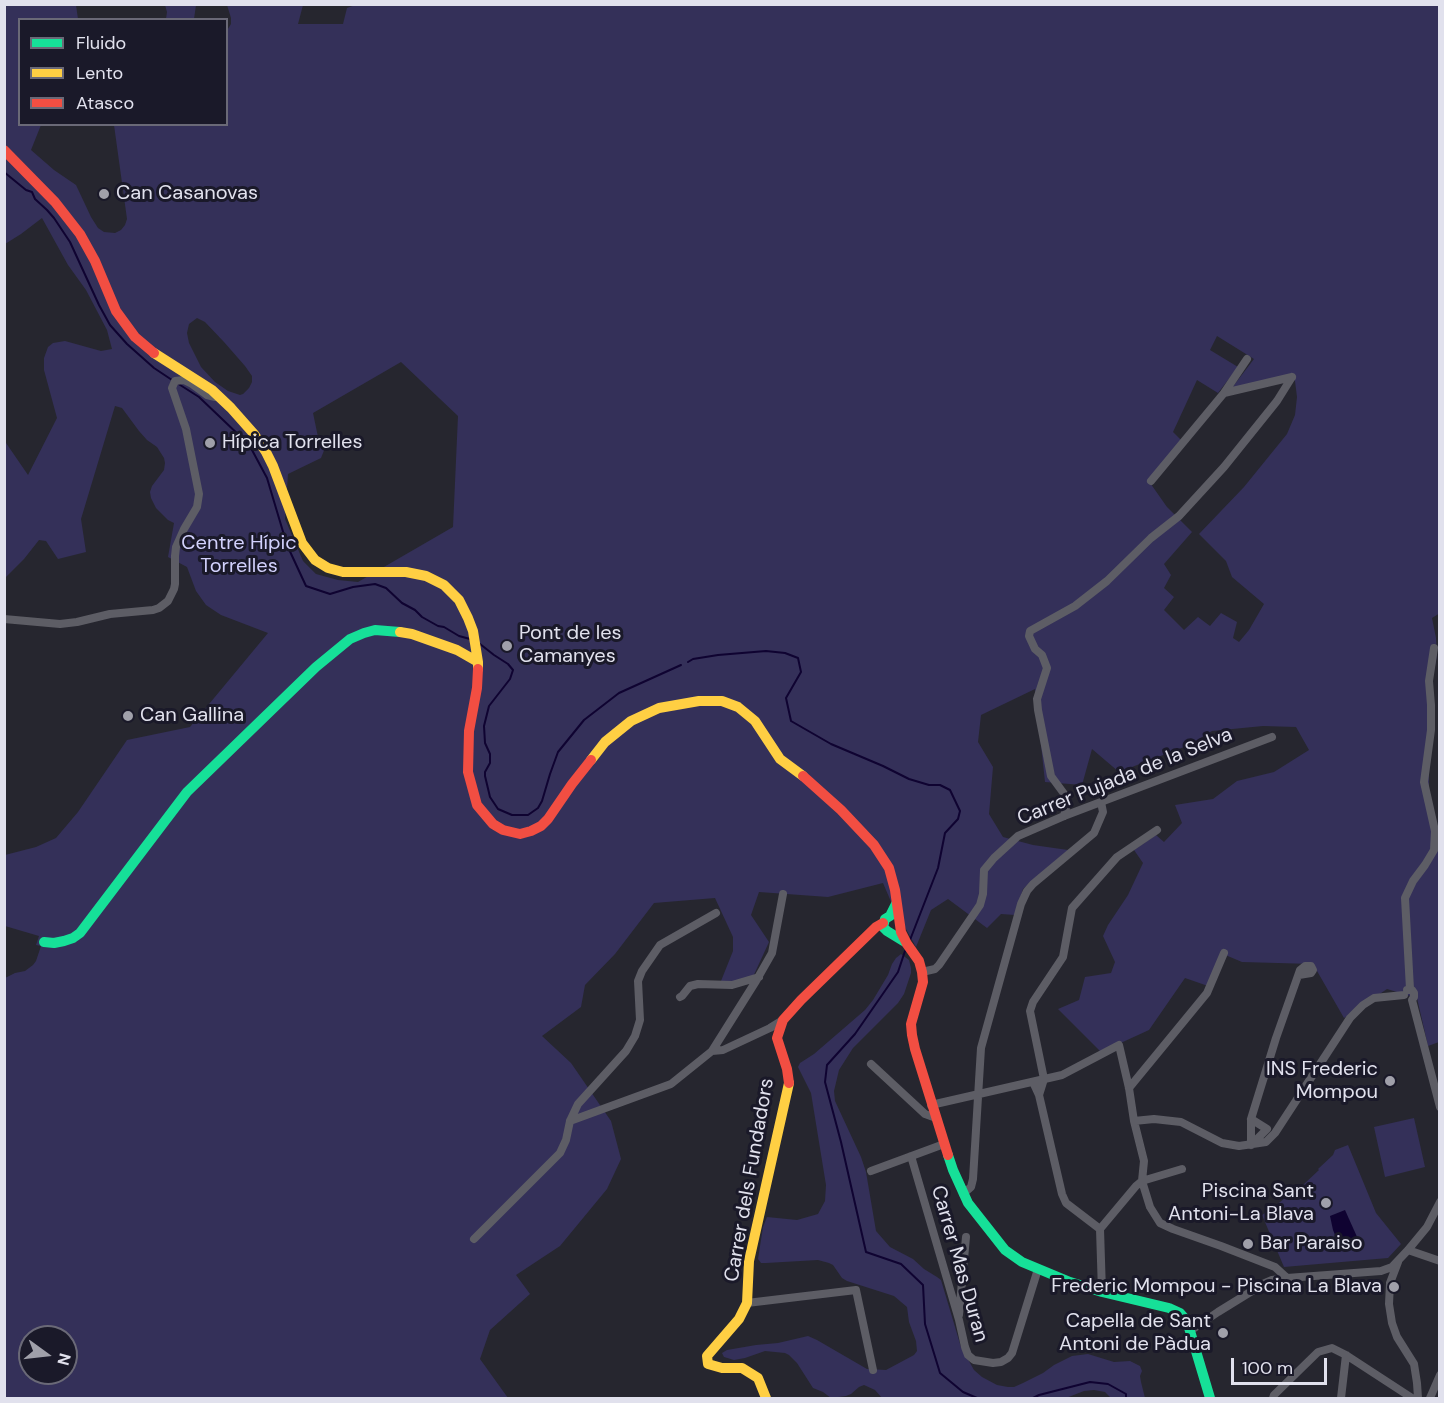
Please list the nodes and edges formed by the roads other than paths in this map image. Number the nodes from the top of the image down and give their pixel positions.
1 (4, 150) edge
2 (1247, 359) dead end
3 (1224, 393) junction
4 (220, 397) junction
5 (1151, 480) dead end
6 (4, 619) edge
7 (1434, 648) dead end
8 (478, 662) junction
9 (1272, 737) dead end
10 (1101, 802) junction
11 (1064, 816) junction
12 (1157, 830) dead end
13 (783, 894) dead end
14 (716, 913) dead end
15 (893, 923) junction
16 (44, 942) dead end
17 (1224, 953) dead end
18 (922, 972) junction
19 (1299, 975) dead end
20 (759, 976) junction
21 (1407, 992) junction
22 (680, 997) dead end
23 (783, 1020) junction
24 (712, 1051) junction
25 (871, 1064) dead end
26 (1044, 1079) junction
27 (1033, 1082) junction
28 (1129, 1089) junction
29 (978, 1094) junction
30 (1039, 1095) junction
31 (932, 1105) junction
32 (1440, 1107) edge
33 (936, 1118) junction
34 (1251, 1119) junction
35 (1134, 1120) junction
36 (570, 1121) junction
37 (944, 1143) junction
38 (1251, 1145) junction
39 (911, 1156) junction
40 (1182, 1169) dead end
41 (871, 1171) dead end
42 (1142, 1181) junction
43 (963, 1194) junction
44 (1440, 1202) edge
45 (1100, 1229) junction
46 (966, 1237) dead end
47 (474, 1239) dead end
48 (1408, 1250) junction
49 (1398, 1261) junction
50 (1440, 1261) edge
51 (1275, 1267) junction
52 (1038, 1269) junction
53 (1381, 1271) junction
54 (1287, 1278) junction
55 (1272, 1280) junction
56 (1390, 1282) junction
57 (1102, 1292) junction
58 (747, 1304) junction
59 (959, 1320) junction
60 (1190, 1332) junction
61 (1346, 1354) junction
62 (873, 1370) dead end
63 (1440, 1375) edge
64 (1434, 1388) junction
65 (1418, 1395) edge
66 (766, 1398) edge
67 (1210, 1398) edge
68 (1273, 1398) edge
69 (1341, 1398) edge
70 (1412, 1398) edge
71 (1430, 1398) edge

1 - 4 main road
2 - 3 street
3 - 5 street
3 - 11 street
4 - 6 street
4 - 8 main road
7 - 21 street
8 - 15 main road
8 - 16 main road
9 - 10 street, Carrer Pujada de la Selva
10 - 11 street, Carrer Pujada de la Selva
10 - 29 street
11 - 18 street, Carrer Pujada de la Selva
12 - 26 street
13 - 20 street
14 - 36 street
15 - 18 main road
15 - 23 main road
17 - 28 street
18 - 31 main road
19 - 34 street
20 - 22 street
20 - 24 street
21 - 32 street
21 - 38 street
23 - 24 street
23 - 58 main road, Carrer dels Fundadors
24 - 36 street
25 - 33 street
26 - 27 street
26 - 28 street
26 - 30 street
27 - 29 street
27 - 30 street
28 - 35 street
29 - 31 street
29 - 43 street
30 - 45 street
31 - 33 main road
33 - 37 main road
34 - 38 street
34 - 38 street
35 - 38 street
35 - 42 street
36 - 47 street
37 - 39 street
37 - 43 main road
39 - 41 street
39 - 59 street, Carrer Mas Duran
40 - 42 street
42 - 45 street
42 - 51 street
43 - 52 main road
44 - 48 street
45 - 57 street
46 - 59 street
48 - 49 street
48 - 50 street
49 - 53 street
49 - 56 street
51 - 54 street
51 - 55 street
52 - 57 main road
52 - 59 street, Carrer Mas Duran
53 - 54 street
53 - 56 street
54 - 55 street
55 - 60 street
56 - 65 street
57 - 60 main road
58 - 62 street
58 - 66 main road, Carrer dels Fundadors
60 - 67 main road
61 - 68 street
61 - 69 street
61 - 70 street
63 - 64 street
64 - 65 street
64 - 71 street

